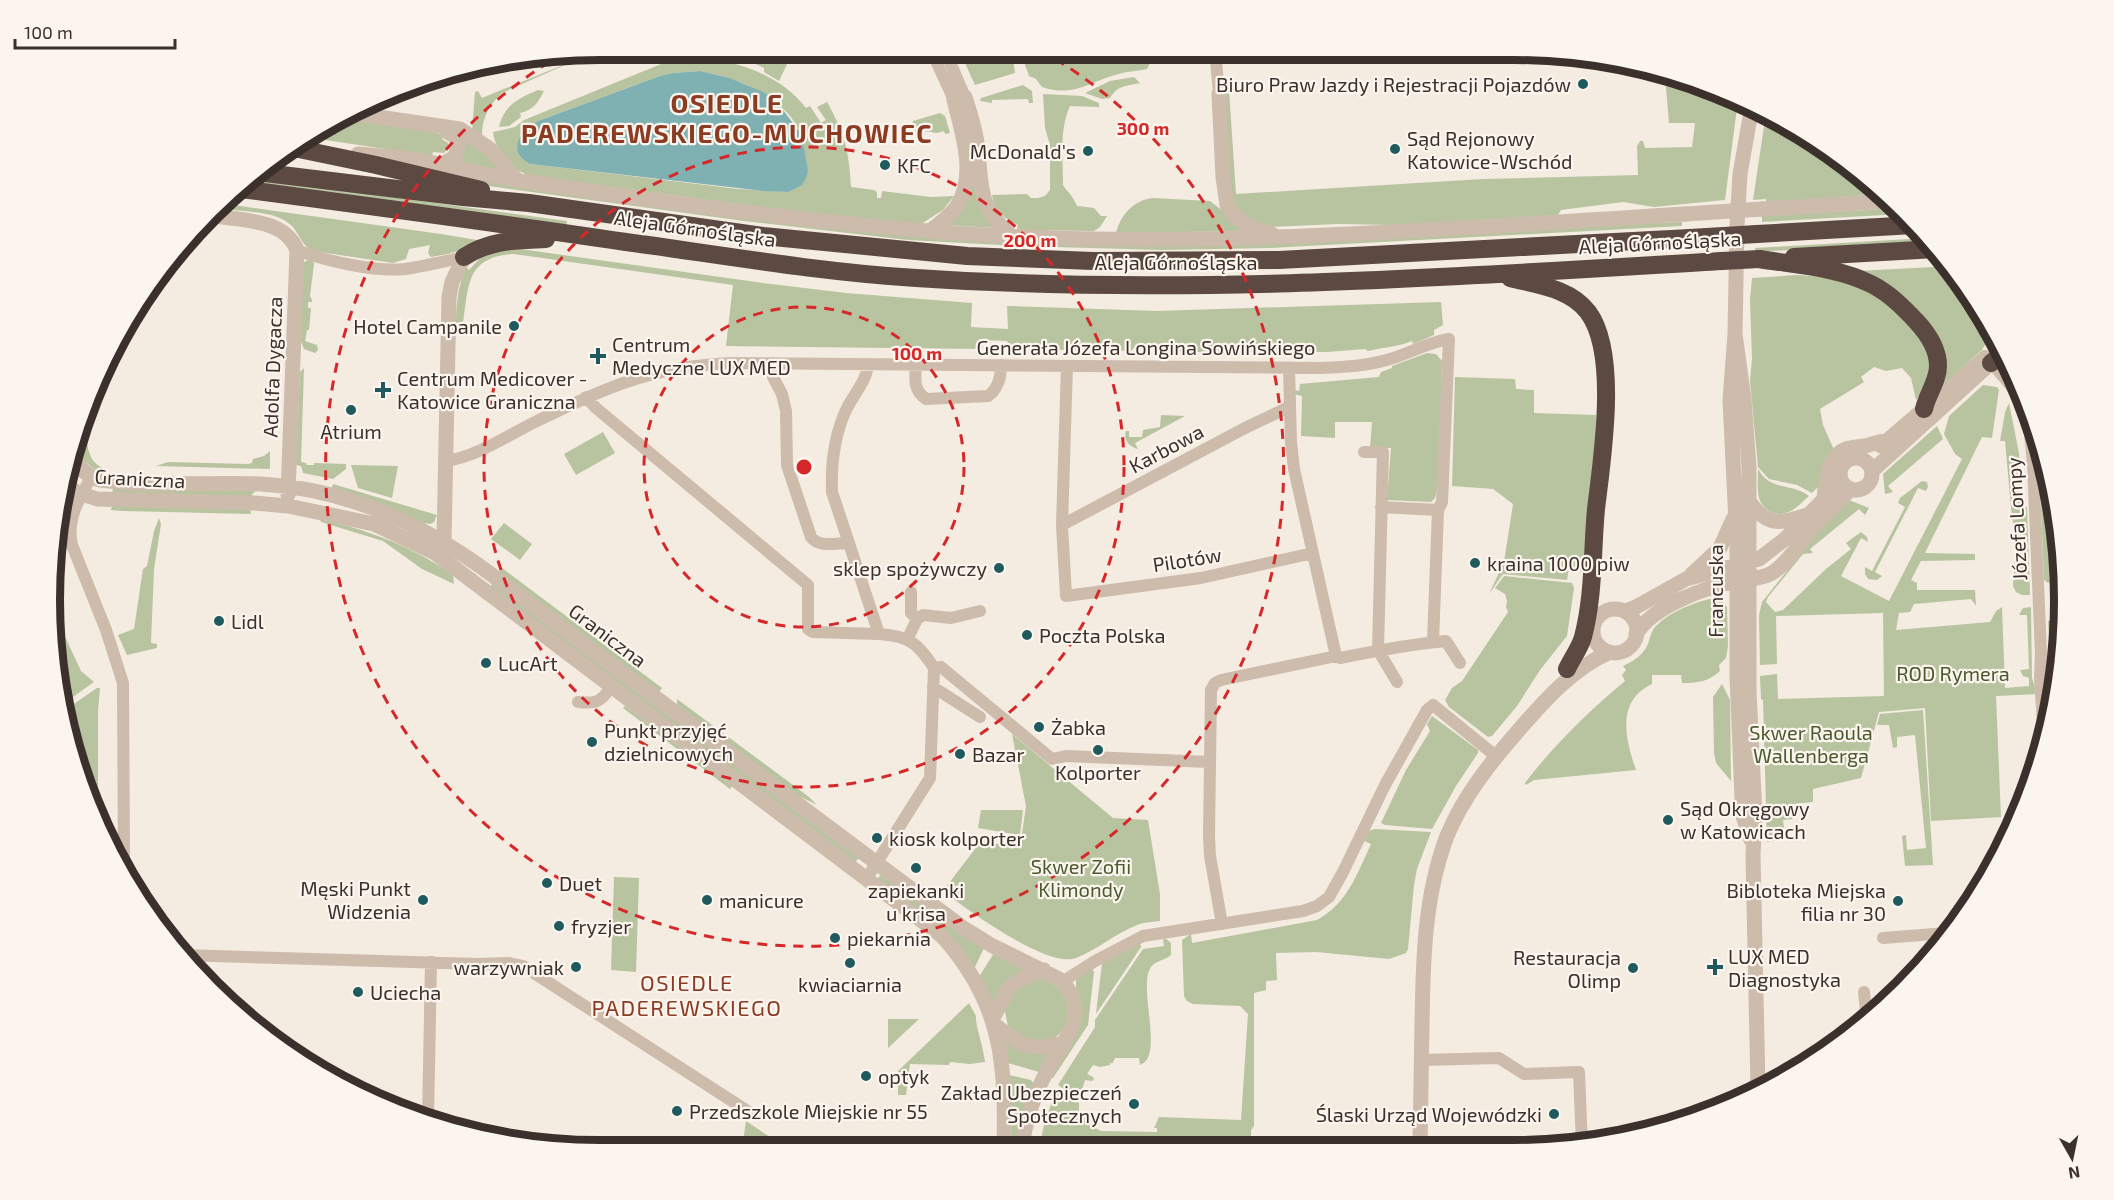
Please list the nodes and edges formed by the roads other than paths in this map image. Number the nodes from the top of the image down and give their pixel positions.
1 (937, 60) edge
2 (948, 60) edge
3 (1216, 60) edge
4 (1219, 94) joint
5 (960, 98) junction
6 (363, 115) edge
7 (1750, 115) edge
8 (436, 126) junction
9 (303, 149) edge
10 (302, 150) edge
11 (440, 165) junction
12 (269, 174) edge
13 (517, 180) junction
14 (249, 190) edge
15 (1878, 202) edge
16 (529, 203) junction
17 (220, 217) edge
18 (1903, 226) edge
19 (930, 231) junction
20 (593, 237) junction
21 (1012, 237) junction
22 (1284, 238) junction
23 (297, 250) junction
24 (1925, 250) edge
25 (464, 257) junction
26 (1759, 259) junction
27 (1491, 274) junction
28 (1735, 334) junction
29 (1996, 357) edge
30 (1997, 358) edge
31 (773, 363) junction
32 (868, 364) junction
33 (916, 365) junction
34 (1001, 366) junction
35 (1067, 366) junction
36 (1289, 369) junction
37 (586, 397) junction
38 (1289, 407) junction
39 (1924, 409) junction
40 (1888, 441) junction
41 (2031, 446) edge
42 (1364, 452) dead end
43 (1862, 459) junction
44 (445, 461) junction
45 (77, 463) edge
46 (1872, 471) junction
47 (91, 477) junction
48 (1846, 484) junction
49 (72, 487) edge
50 (289, 488) junction
51 (82, 495) junction
52 (1824, 498) junction
53 (1749, 501) junction
54 (288, 506) junction
55 (1381, 507) junction
56 (1438, 510) junction
57 (1735, 513) junction
58 (1807, 515) junction
59 (1062, 525) junction
60 (848, 543) junction
61 (439, 547) junction
62 (1313, 553) junction
63 (1744, 572) junction
64 (1686, 579) junction
65 (1717, 586) junction
66 (911, 592) dead end
67 (980, 610) dead end
68 (1625, 611) junction
69 (1736, 611) junction
70 (917, 619) junction
71 (1593, 633) junction
72 (879, 634) junction
73 (1636, 634) junction
74 (908, 638) junction
75 (1433, 642) junction
76 (1378, 650) junction
77 (1610, 652) junction
78 (1336, 656) junction
79 (1460, 663) dead end
80 (934, 668) junction
81 (1565, 676) junction
82 (1397, 682) dead end
83 (611, 687) junction
84 (933, 687) junction
85 (578, 702) dead end
86 (2042, 713) edge
87 (980, 717) dead end
88 (1497, 757) junction
89 (1210, 762) junction
90 (1753, 846) junction
91 (124, 854) edge
92 (878, 863) junction
93 (867, 878) junction
94 (1222, 924) junction
95 (1938, 934) edge
96 (1883, 938) dead end
97 (193, 955) edge
98 (431, 962) junction
99 (1044, 970) junction
100 (1062, 982) junction
101 (1864, 992) dead end
102 (1866, 1009) edge
103 (994, 1022) junction
104 (1063, 1043) junction
105 (1421, 1060) junction
106 (1758, 1081) edge
107 (428, 1112) edge
108 (749, 1112) dead end
109 (1582, 1135) edge
110 (1004, 1140) edge
111 (1023, 1140) edge
112 (1420, 1140) edge

1 - 5 street
2 - 5 street
3 - 4 street
4 - 22 street
5 - 19 street
5 - 21 street
6 - 8 street
7 - 28 street, Francuska
8 - 11 street
8 - 13 street
9 - 11 street
10 - 16 highway
11 - 13 street
12 - 16 highway, Aleja Górnośląska
13 - 19 street
14 - 20 highway, Aleja Górnośląska
15 - 22 street, bridge
16 - 18 highway, Aleja Górnośląska, bridge
17 - 23 street
19 - 21 street
20 - 25 highway
20 - 27 highway, Aleja Górnośląska
21 - 22 street
23 - 25 street
23 - 50 street, Adolfa Dygacza
24 - 26 highway, Aleja Górnośląska
25 - 44 street
26 - 27 highway, Aleja Górnośląska, bridge
26 - 39 highway
27 - 81 highway
28 - 53 street, Francuska
28 - 57 street, Francuska
29 - 39 street
30 - 46 street
31 - 32 street, Generała Józefa Longina Sowińskiego
31 - 37 street, Generała Józefa Longina Sowińskiego
31 - 60 street
32 - 33 street, Generała Józefa Longina Sowińskiego
32 - 60 street
33 - 34 street, Generała Józefa Longina Sowińskiego
33 - 34 street
34 - 35 street, Generała Józefa Longina Sowińskiego
35 - 36 street, Generała Józefa Longina Sowińskiego
35 - 59 street
36 - 38 street
36 - 56 street, Generała Józefa Longina Sowińskiego
37 - 44 street, Generała Józefa Longina Sowińskiego
37 - 72 street
38 - 59 street, Karbowa
38 - 62 street
39 - 40 street
40 - 43 street
40 - 52 street
41 - 86 street, Józefa Lompy
42 - 55 street
43 - 46 street
43 - 48 street
44 - 61 street
45 - 47 street
46 - 48 street
47 - 50 street, Graniczna
47 - 51 street
48 - 52 street
48 - 63 street
49 - 51 street
50 - 54 street, Adolfa Dygacza
50 - 61 street, Graniczna
51 - 54 street, Graniczna
51 - 91 street
52 - 58 street
53 - 58 street
53 - 63 street, Francuska
54 - 61 street, Graniczna
55 - 56 street
55 - 76 street
56 - 75 street, Generała Józefa Longina Sowińskiego
57 - 63 street, Francuska
57 - 64 street
58 - 63 street
59 - 62 street, Pilotów
60 - 72 street
61 - 83 street, Graniczna
61 - 92 street, Graniczna
62 - 78 street
63 - 64 street
63 - 65 street
63 - 69 street, Francuska
63 - 90 street, Francuska
64 - 68 street
65 - 69 street
65 - 73 street
66 - 70 street
67 - 70 street
68 - 71 street
68 - 73 street
69 - 90 street, Francuska
70 - 74 street
71 - 77 street
71 - 81 street
72 - 74 street
73 - 77 street
74 - 80 street
75 - 76 street
75 - 79 street
76 - 78 street
76 - 82 street
77 - 81 street
78 - 89 street
80 - 84 street
80 - 89 street
81 - 88 street
83 - 85 street, Graniczna
83 - 93 street, Graniczna
84 - 87 street
84 - 92 street
88 - 94 street
88 - 105 street
89 - 94 street
90 - 106 street, Francuska
92 - 93 street
92 - 99 street, Graniczna
93 - 103 street, Graniczna
94 - 100 street
95 - 96 street
97 - 98 street
98 - 107 street
98 - 108 street
99 - 100 street
99 - 103 street
100 - 104 street
101 - 102 street
103 - 104 street
103 - 110 street, Graniczna
104 - 111 street
105 - 109 street
105 - 112 street

